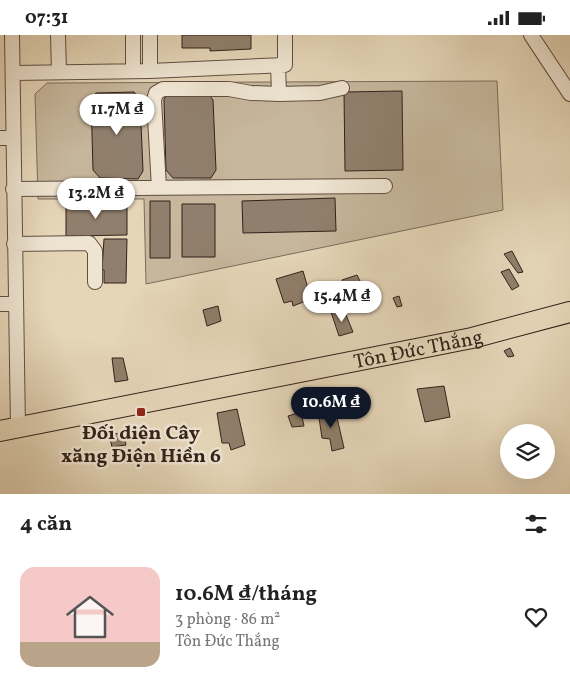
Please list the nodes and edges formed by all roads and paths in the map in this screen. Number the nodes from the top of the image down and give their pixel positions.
1 (12, 35) edge
2 (58, 35) edge
3 (132, 35) edge
4 (150, 35) edge
5 (285, 35) edge
6 (531, 35) edge
7 (278, 65) junction
8 (133, 71) junction
9 (150, 71) junction
10 (59, 72) junction
11 (12, 73) junction
12 (342, 88) dead end
13 (570, 94) edge
14 (279, 95) junction
15 (7, 138) edge
16 (385, 186) dead end
17 (159, 188) junction
18 (13, 189) junction
19 (14, 244) junction
20 (95, 282) dead end
21 (15, 304) junction
22 (0, 305) edge
23 (570, 312) edge
24 (9, 430) edge

1 - 11 street
2 - 10 street
3 - 8 street
4 - 9 street
5 - 7 street
6 - 13 street
7 - 9 street
7 - 14 street
8 - 9 street
8 - 10 street
10 - 11 street
11 - 15 street
12 - 14 street
14 - 17 street
15 - 18 street
16 - 17 street
17 - 18 street
18 - 19 street
19 - 20 street
19 - 21 street
21 - 22 street
21 - 24 street
23 - 24 highway, Tôn Đức Thắng

